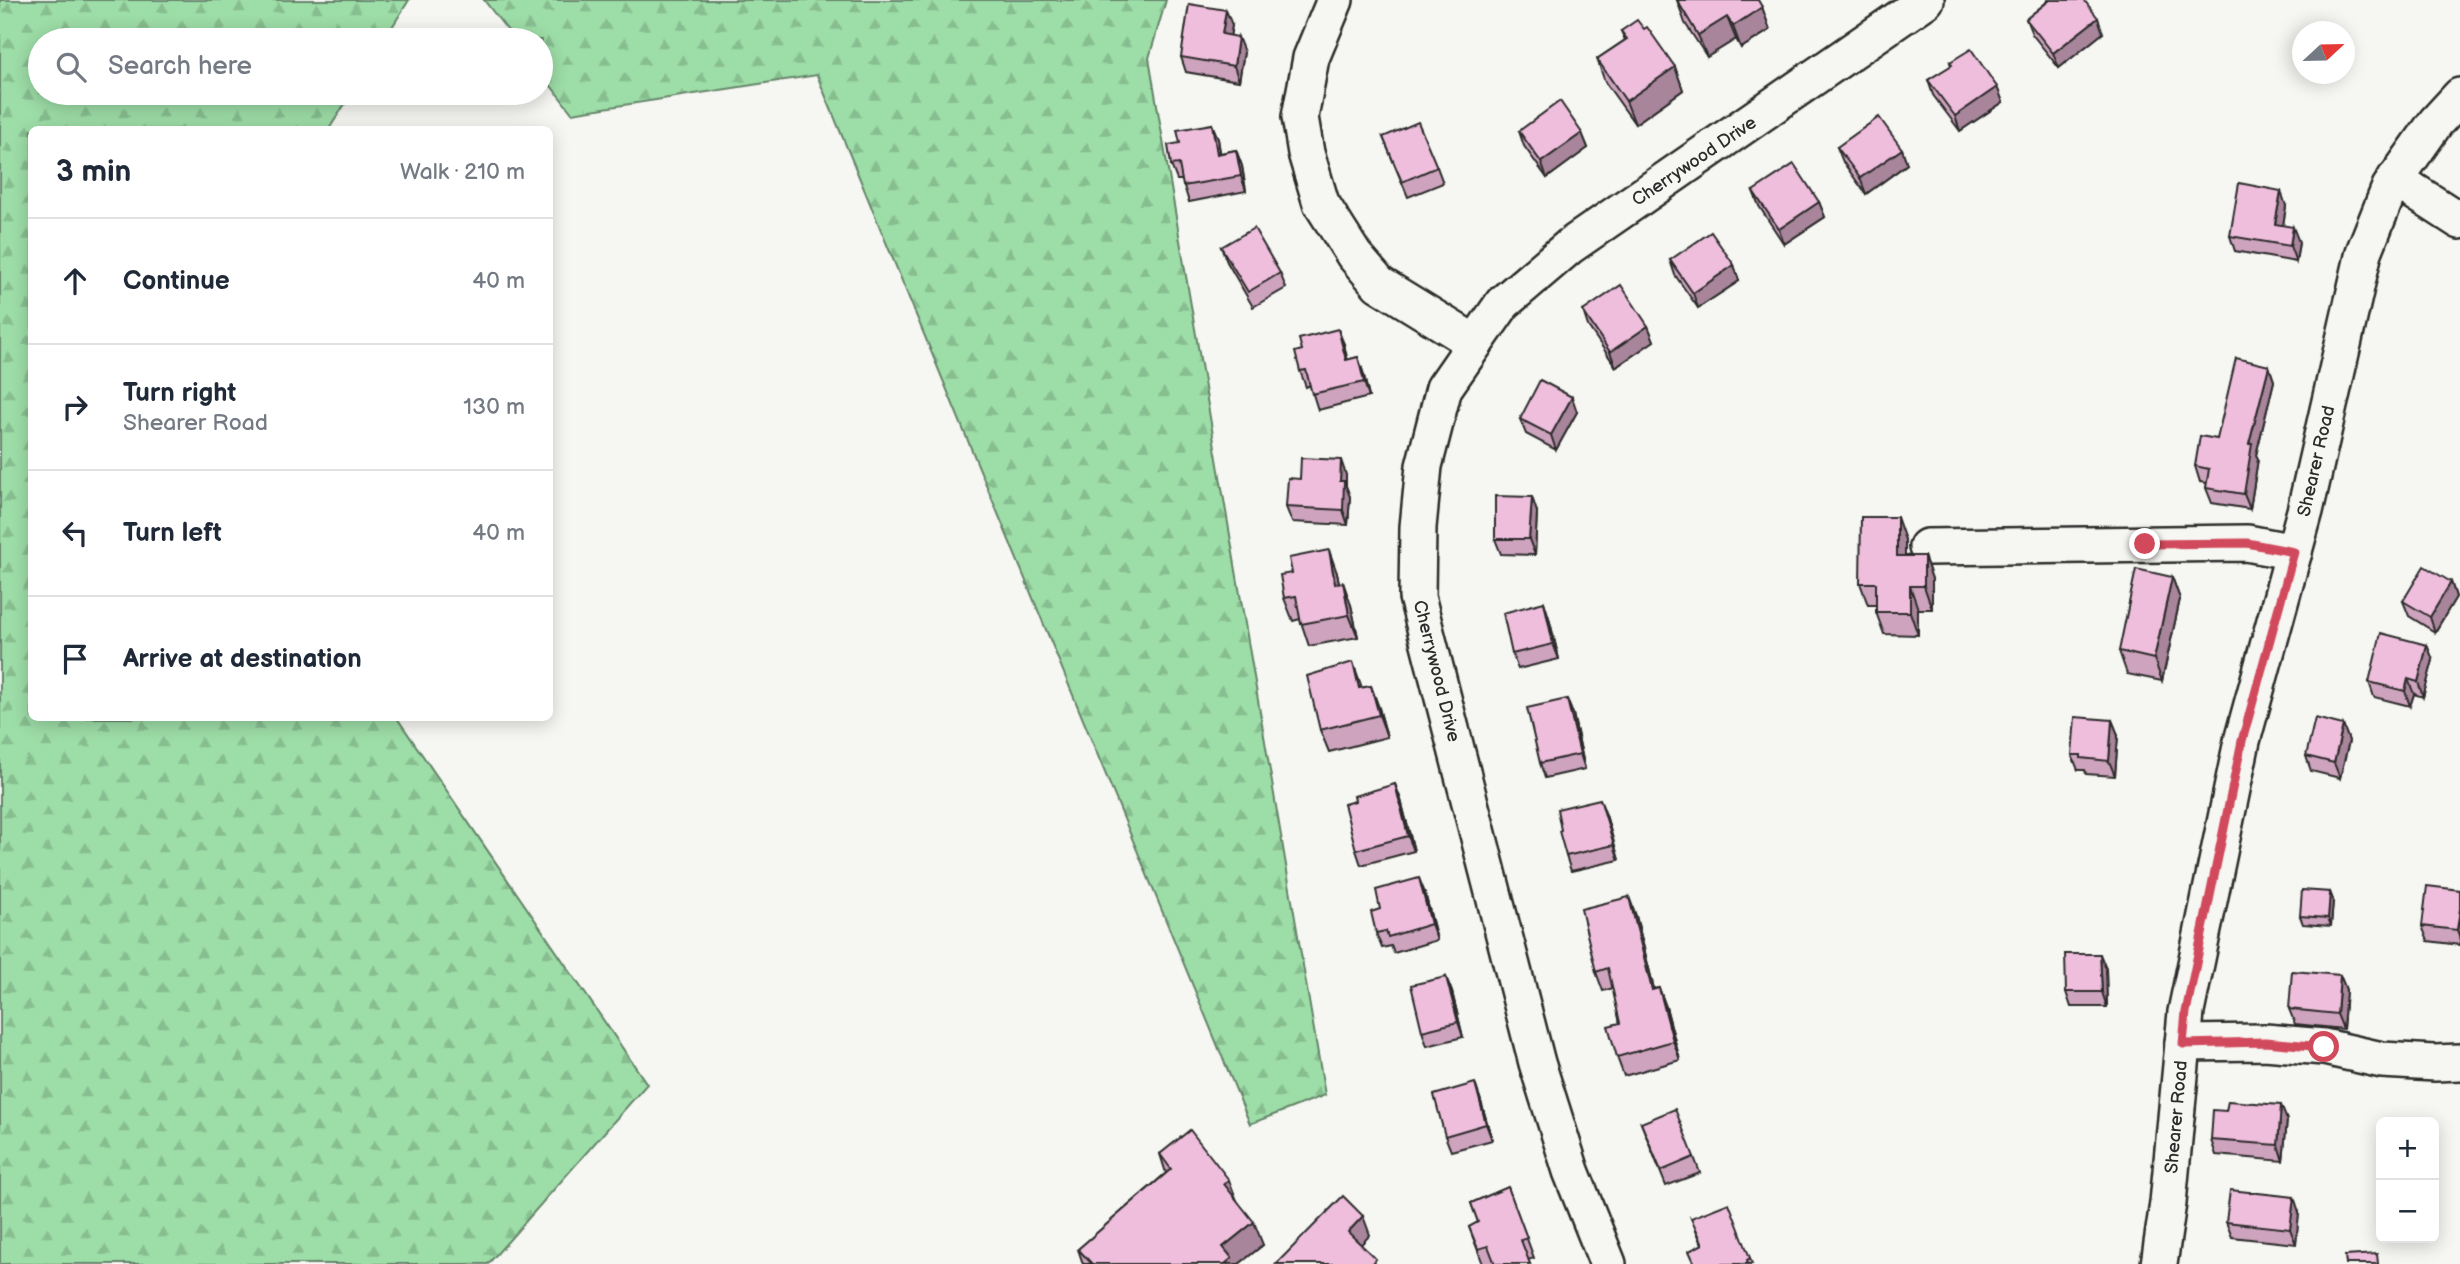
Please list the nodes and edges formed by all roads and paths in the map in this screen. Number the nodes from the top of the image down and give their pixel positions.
1 (1335, 0) edge
2 (1926, 0) edge
3 (2460, 96) edge
4 (2395, 179) junction
5 (2460, 221) edge
6 (1475, 343) junction
7 (1927, 547) dead end
8 (2294, 552) junction
9 (2183, 1044) junction
10 (2460, 1062) edge
11 (1608, 1264) edge
12 (2159, 1264) edge

1 - 6 street
2 - 6 street, Cherrywood Drive
3 - 4 street, Shearer Road
4 - 5 street
4 - 8 street, Shearer Road
6 - 11 street, Cherrywood Drive
7 - 8 street
8 - 9 street, Shearer Road
9 - 10 street
9 - 12 street, Shearer Road

